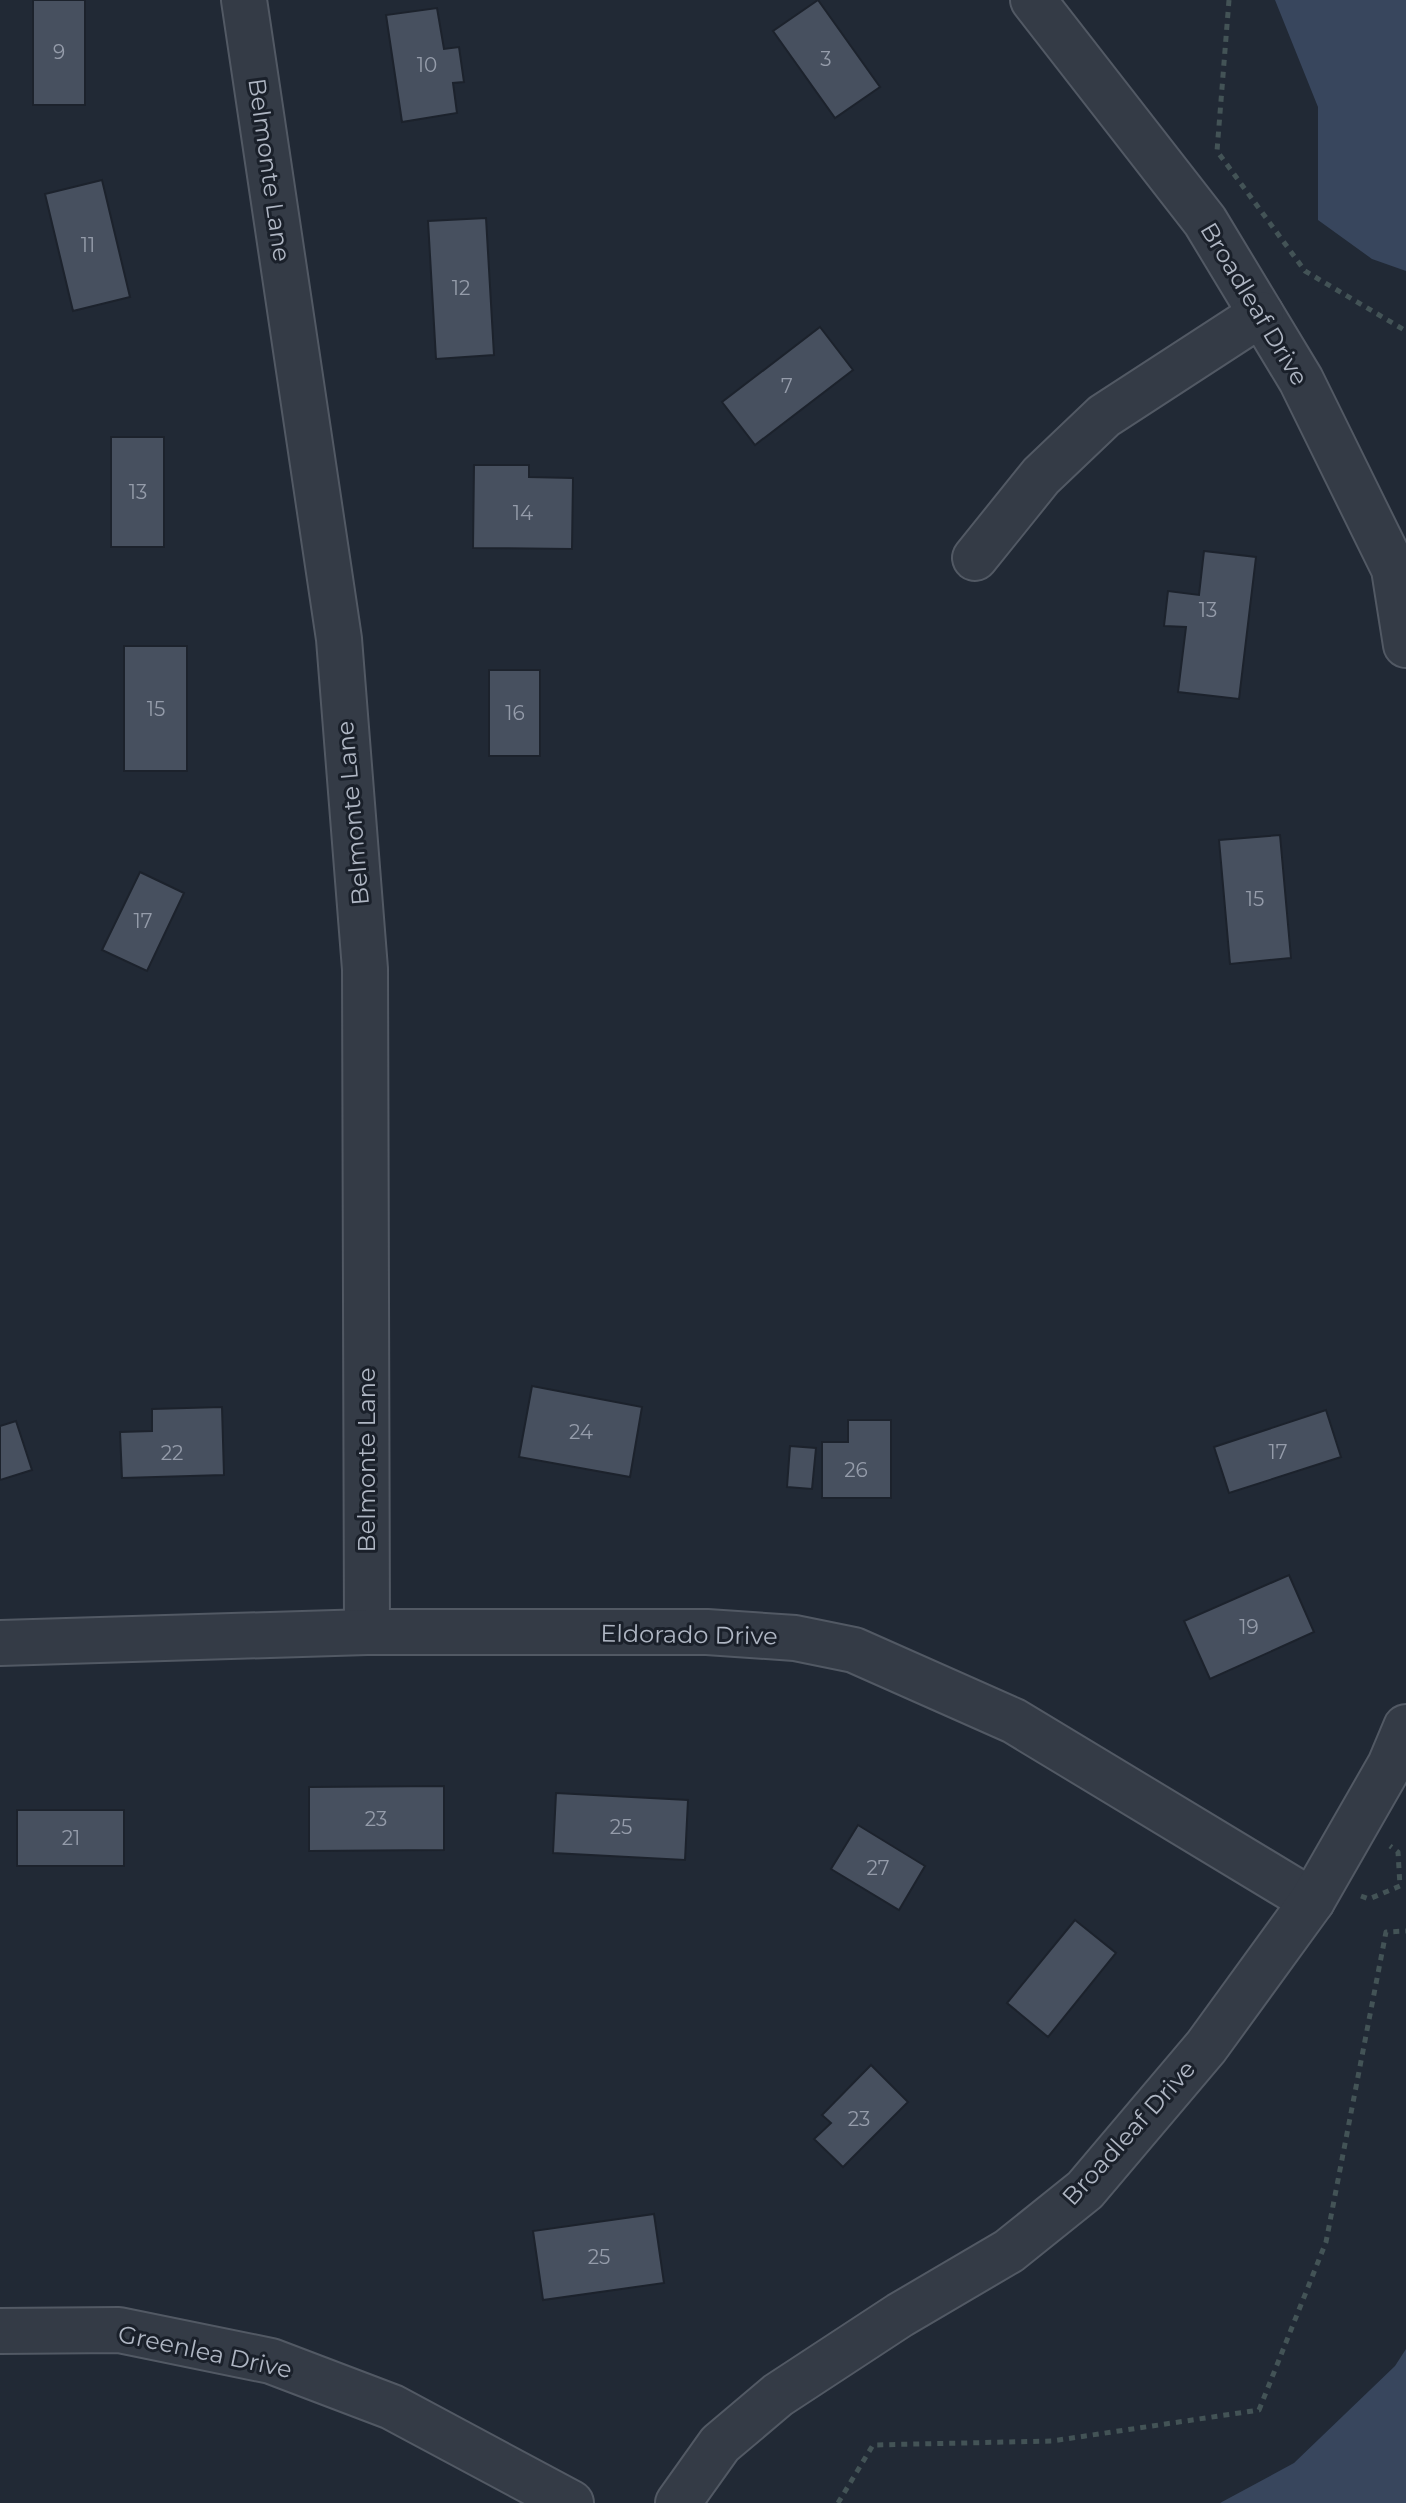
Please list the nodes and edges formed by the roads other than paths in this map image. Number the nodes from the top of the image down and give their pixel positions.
1 (244, 0) edge
2 (1033, 0) edge
3 (1261, 314) junction
4 (975, 558) dead end
5 (1406, 645) edge
6 (367, 1632) junction
7 (0, 1643) edge
8 (1406, 1727) edge
9 (1312, 1901) junction
10 (0, 2331) edge
11 (571, 2503) edge
12 (678, 2503) edge

1 - 6 street, Belmonte Lane
2 - 3 street, Broadleaf Drive
3 - 4 street
3 - 5 street, Broadleaf Drive
6 - 7 street, Eldorado Drive
6 - 9 street, Eldorado Drive
8 - 9 street, Broadleaf Drive
9 - 12 street, Broadleaf Drive
10 - 11 street, Greenlea Drive

